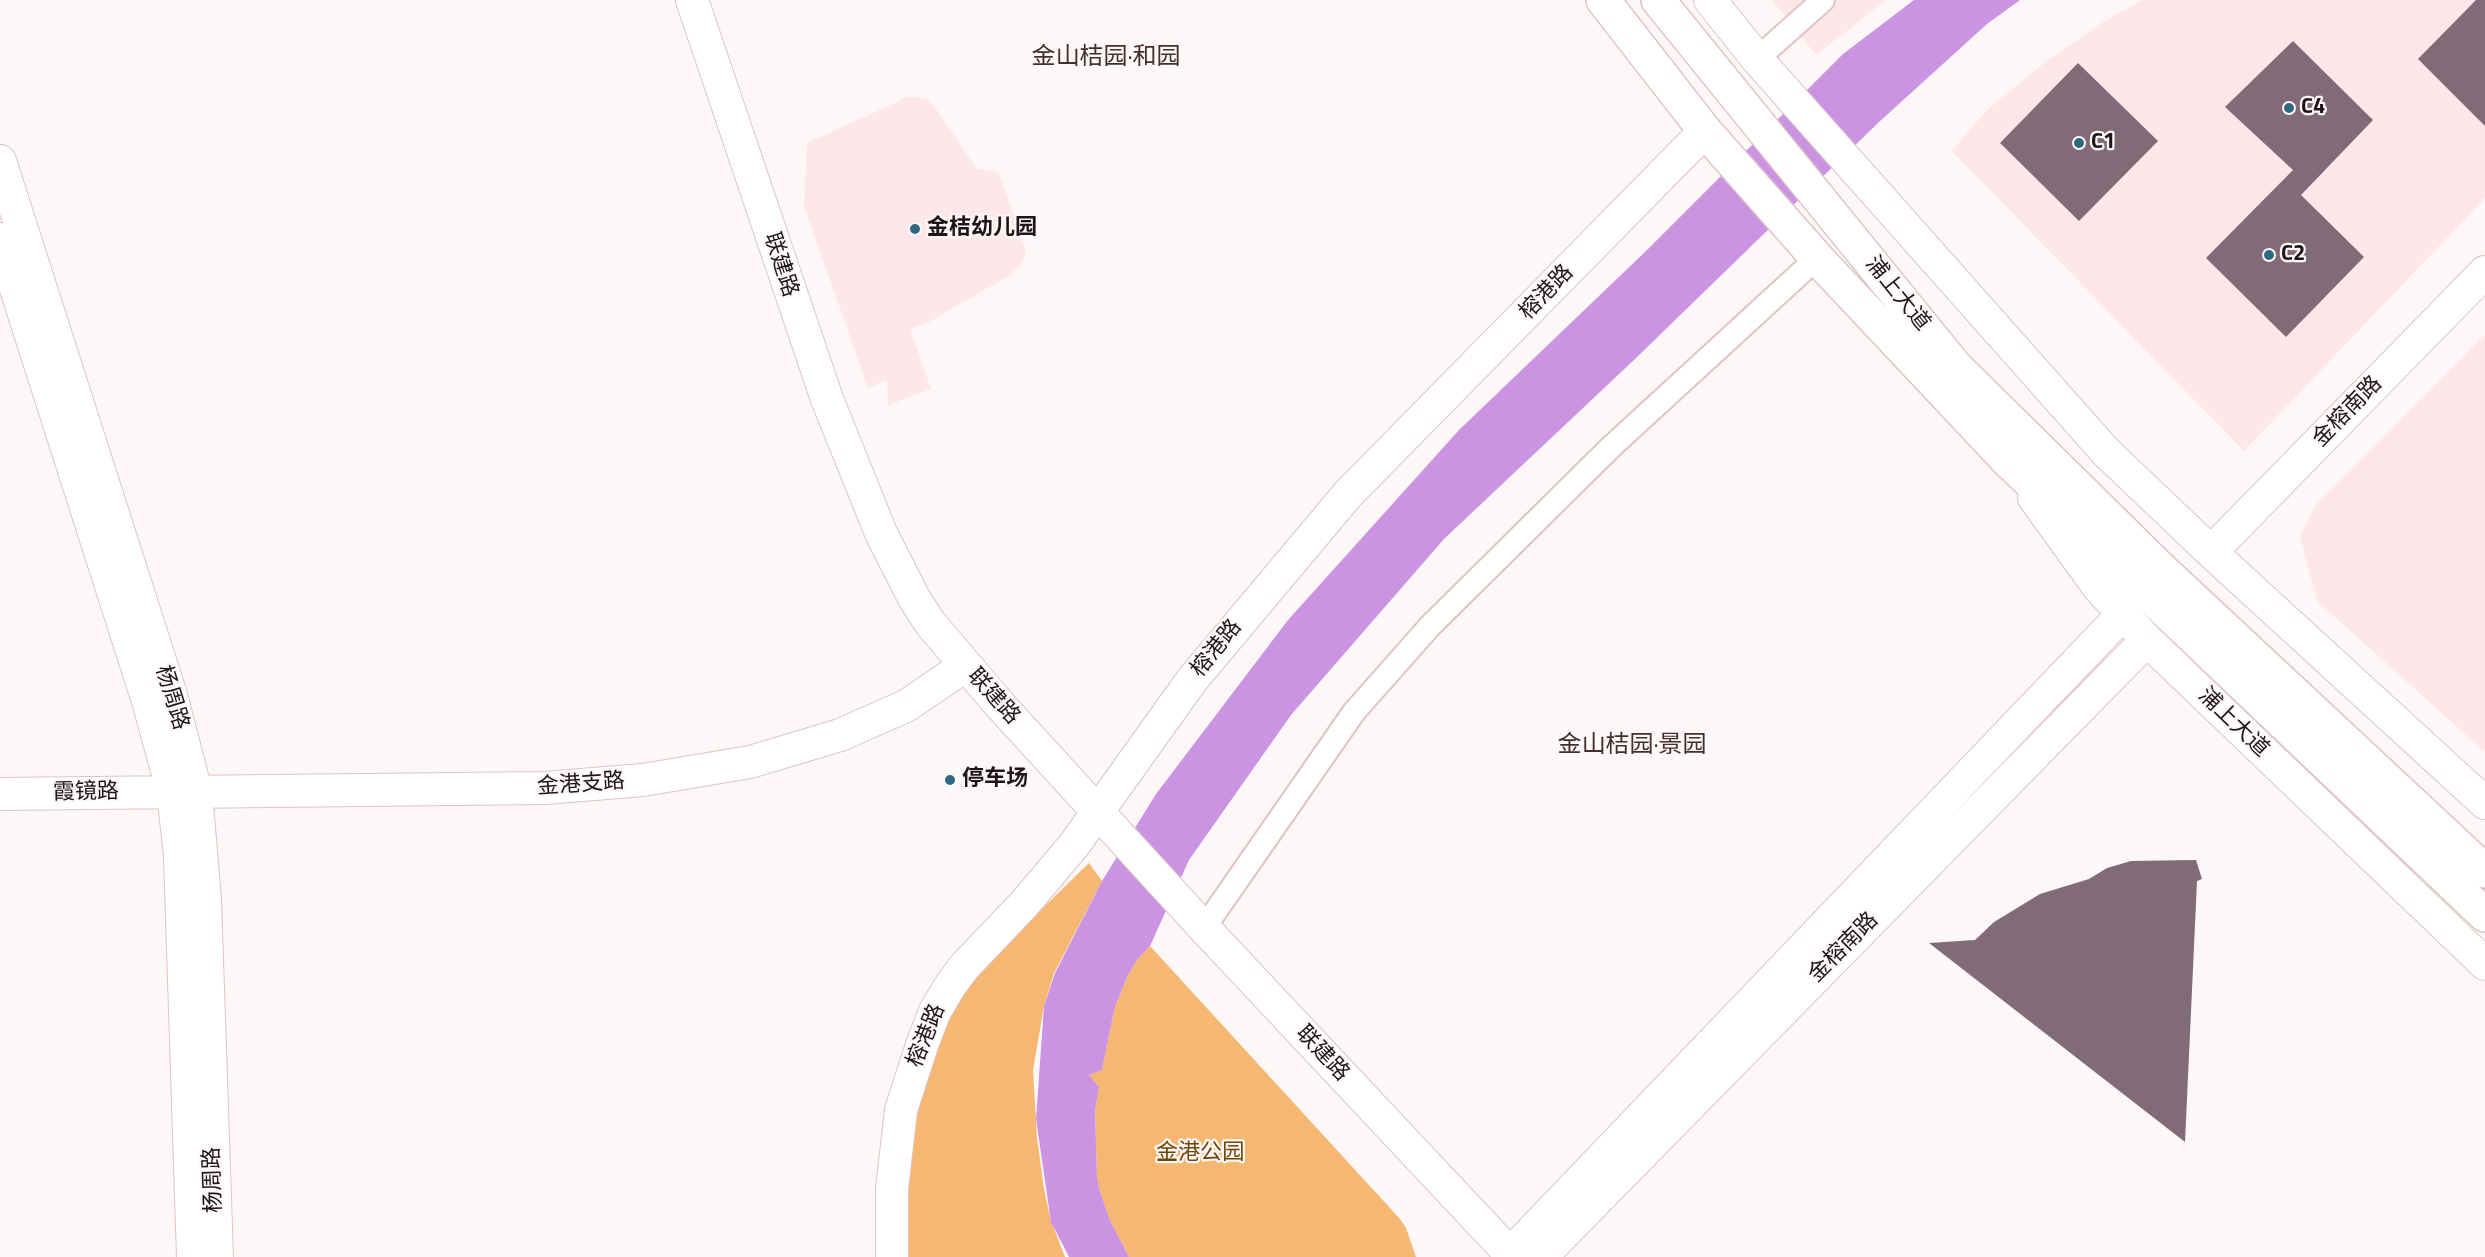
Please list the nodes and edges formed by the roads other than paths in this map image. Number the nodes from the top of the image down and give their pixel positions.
1 (692, 0) edge
2 (1603, 0) edge
3 (1658, 0) edge
4 (1710, 0) edge
5 (1823, 0) edge
6 (1757, 59) junction
7 (1705, 131) junction
8 (0, 161) edge
9 (0, 239) edge
10 (1817, 258) junction
11 (2485, 272) edge
12 (2006, 459) junction
13 (2211, 552) junction
14 (2122, 615) junction
15 (2147, 640) junction
16 (965, 666) junction
17 (184, 792) junction
18 (0, 794) edge
19 (2485, 803) edge
20 (1098, 812) junction
21 (2485, 871) edge
22 (2485, 915) edge
23 (1204, 928) junction
24 (2485, 964) edge
25 (1518, 1256) edge
26 (194, 1257) edge
27 (217, 1257) edge
28 (892, 1257) edge

1 - 16 main road, 联建路
2 - 7 main road, 浦上大道
3 - 21 main road, 浦上大道
4 - 6 main road
5 - 6 street
6 - 13 main road
7 - 10 main road, 浦上大道
7 - 20 main road, 榕港路
8 - 17 main road, 杨周路
9 - 17 main road, 杨周路
10 - 12 main road, 浦上大道
10 - 23 street
11 - 13 main road, 金榕南路
12 - 14 main road, 浦上大道
12 - 22 main road, 浦上大道
13 - 19 main road
14 - 15 main road, 浦上大道
14 - 25 main road
15 - 24 main road, 浦上大道
15 - 25 main road, 金榕南路
16 - 17 main road, 金港支路
16 - 20 main road, 联建路
17 - 18 main road, 霞镜路
17 - 26 main road, 杨周路
17 - 27 main road, 杨周路
20 - 23 main road, 联建路
20 - 28 main road, 榕港路
23 - 25 main road, 联建路

